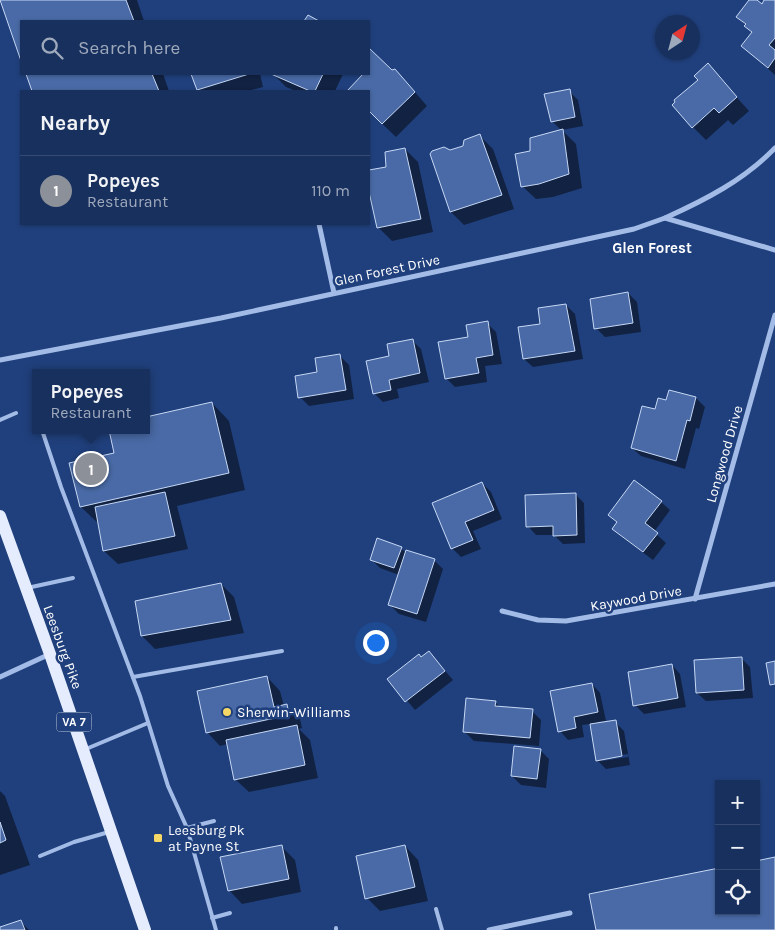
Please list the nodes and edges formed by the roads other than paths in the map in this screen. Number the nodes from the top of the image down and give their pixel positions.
1 (775, 148) edge
2 (665, 218) junction
3 (320, 225) edge
4 (775, 250) edge
5 (334, 293) junction
6 (775, 315) edge
7 (0, 360) edge
8 (16, 413) dead end
9 (0, 420) edge
10 (43, 434) edge
11 (0, 516) edge
12 (73, 578) dead end
13 (775, 584) edge
14 (25, 588) junction
15 (695, 599) junction
16 (502, 611) dead end
17 (282, 652) dead end
18 (50, 654) junction
19 (0, 677) edge
20 (132, 677) junction
21 (148, 723) junction
22 (83, 750) junction
23 (214, 821) dead end
24 (187, 828) junction
25 (112, 832) junction
26 (40, 856) dead end
27 (436, 909) dead end
28 (230, 913) dead end
29 (570, 913) dead end
30 (212, 918) junction
31 (516, 927) edge
32 (145, 930) edge
33 (216, 930) edge
34 (442, 930) edge
35 (489, 930) edge

1 - 2 street, Glen Forest Drive
2 - 4 street
2 - 5 street, Glen Forest Drive
3 - 5 street
5 - 7 street, Glen Forest Drive
6 - 15 street, Longwood Drive
8 - 9 lane
10 - 20 lane
11 - 14 main road, Leesburg Pike / VA 7
12 - 14 lane
13 - 15 street, Kaywood Drive
14 - 18 main road, Leesburg Pike / VA 7
15 - 16 street, Kaywood Drive
17 - 20 lane
18 - 19 street
18 - 22 main road, Leesburg Pike / VA 7
20 - 21 lane
21 - 22 lane
21 - 24 lane
22 - 25 main road, Leesburg Pike / VA 7
23 - 24 lane
24 - 30 lane
25 - 26 lane
25 - 32 main road, Leesburg Pike / VA 7
27 - 34 lane
28 - 30 lane
29 - 31 street
30 - 33 lane
31 - 35 street

